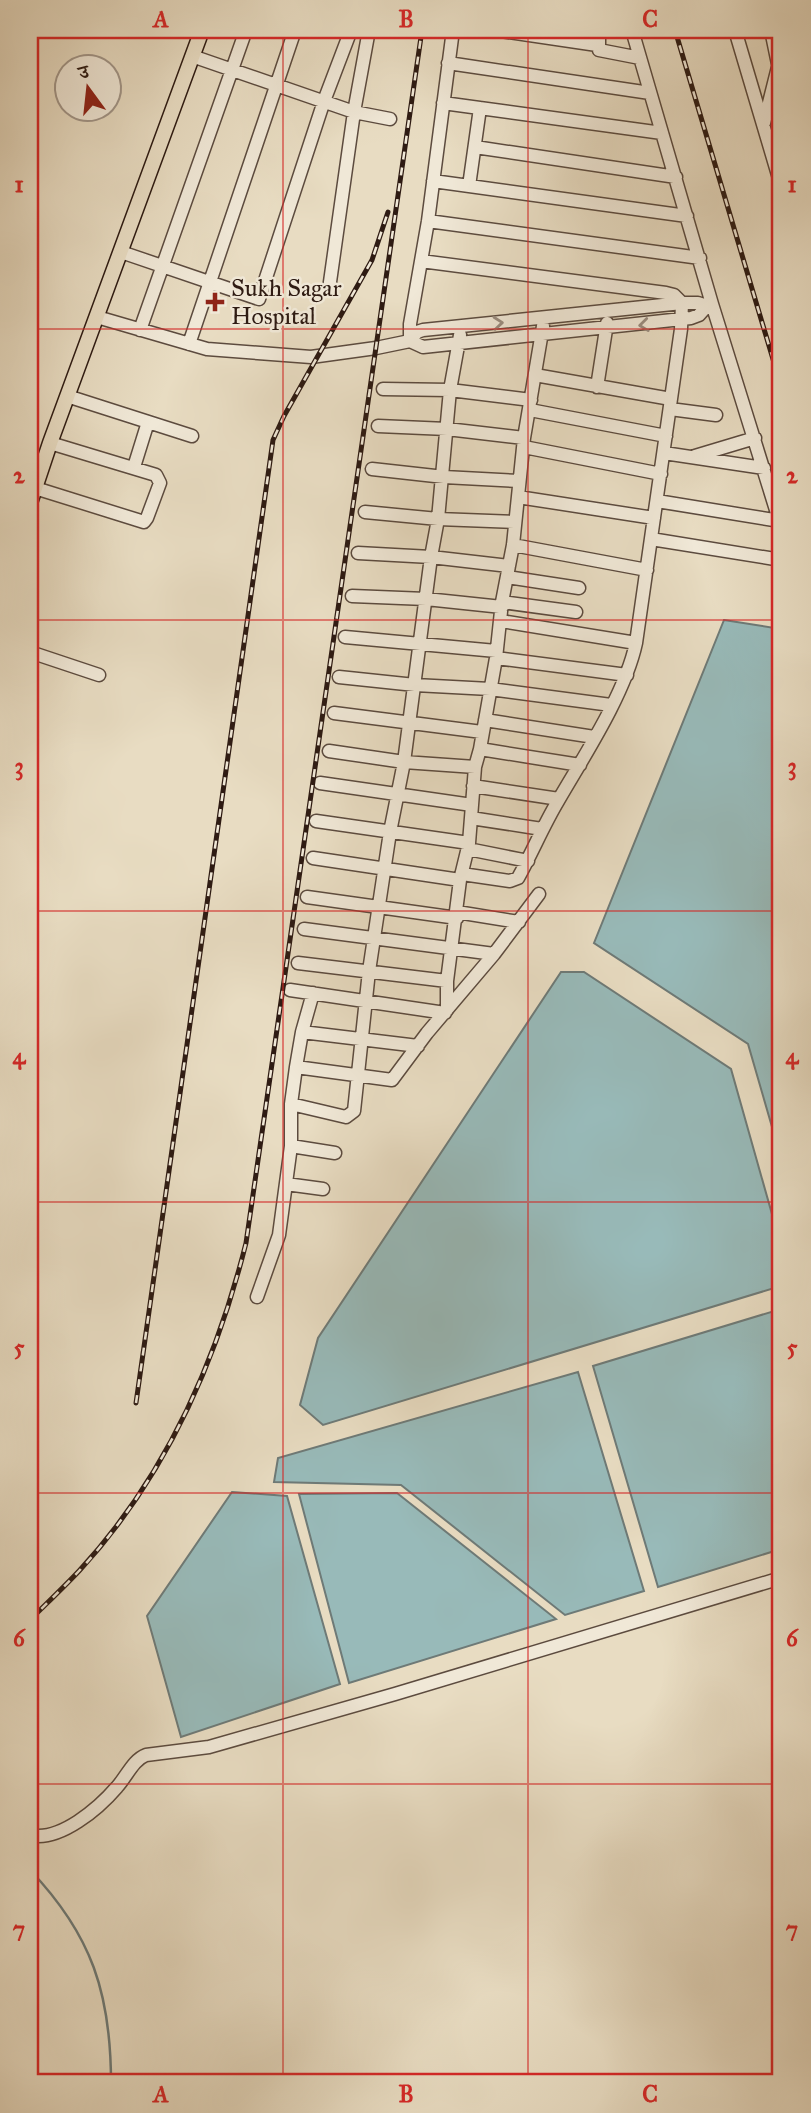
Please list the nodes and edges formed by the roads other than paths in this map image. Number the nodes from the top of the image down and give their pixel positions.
1 (202, 30) edge
2 (246, 30) edge
3 (295, 30) edge
4 (351, 30) edge
5 (369, 30) edge
6 (453, 30) edge
7 (494, 30) edge
8 (599, 30) edge
9 (632, 30) edge
10 (735, 30) edge
11 (771, 30) edge
12 (597, 45) junction
13 (192, 56) junction
14 (640, 58) junction
15 (780, 60) edge
16 (448, 62) junction
17 (231, 71) junction
18 (275, 85) junction
19 (650, 93) junction
20 (324, 101) junction
21 (443, 103) junction
22 (480, 108) junction
23 (354, 112) junction
24 (390, 119) dead end
25 (764, 125) junction
26 (662, 133) junction
27 (475, 147) junction
28 (676, 177) junction
29 (433, 181) junction
30 (781, 185) edge
31 (469, 186) junction
32 (687, 216) junction
33 (428, 221) junction
34 (121, 252) junction
35 (700, 258) junction
36 (421, 261) junction
37 (162, 266) junction
38 (210, 282) junction
39 (329, 289) dead end
40 (682, 303) junction
41 (608, 312) junction
42 (97, 317) junction
43 (544, 319) junction
44 (682, 320) junction
45 (461, 326) junction
46 (606, 329) junction
47 (140, 330) junction
48 (543, 334) junction
49 (410, 341) junction
50 (459, 343) junction
51 (189, 344) junction
52 (535, 375) junction
53 (597, 387) junction
54 (383, 389) dead end
55 (450, 390) junction
56 (67, 396) junction
57 (671, 404) junction
58 (530, 405) junction
59 (716, 415) dead end
60 (148, 422) junction
61 (377, 426) dead end
62 (447, 429) junction
63 (192, 436) dead end
64 (666, 436) junction
65 (755, 438) junction
66 (50, 443) junction
67 (524, 443) junction
68 (664, 453) junction
69 (689, 457) junction
70 (134, 467) junction
71 (764, 468) junction
72 (372, 469) dead end
73 (660, 474) junction
74 (444, 477) junction
75 (519, 481) junction
76 (32, 496) edge
77 (518, 496) junction
78 (657, 501) junction
79 (366, 512) dead end
80 (654, 518) junction
81 (438, 519) junction
82 (514, 522) junction
83 (780, 523) edge
84 (651, 540) junction
85 (513, 545) junction
86 (358, 553) dead end
87 (431, 557) junction
88 (781, 560) edge
89 (647, 570) junction
90 (508, 572) junction
91 (579, 589) dead end
92 (352, 596) dead end
93 (426, 599) junction
94 (502, 604) junction
95 (576, 612) dead end
96 (501, 621) junction
97 (345, 637) dead end
98 (636, 643) junction
99 (421, 645) junction
100 (30, 652) edge
101 (496, 654) junction
102 (99, 675) dead end
103 (627, 675) junction
104 (339, 677) dead end
105 (415, 685) junction
106 (490, 689) junction
107 (611, 705) junction
108 (334, 713) dead end
109 (410, 724) junction
110 (484, 726) junction
111 (594, 737) junction
112 (480, 749) junction
113 (329, 751) dead end
114 (404, 762) junction
115 (580, 765) junction
116 (475, 767) junction
117 (320, 783) dead end
118 (473, 786) junction
119 (397, 794) junction
120 (559, 799) junction
121 (471, 812) junction
122 (316, 821) dead end
123 (542, 829) junction
124 (390, 832) junction
125 (468, 846) junction
126 (313, 858) dead end
127 (528, 861) junction
128 (386, 869) junction
129 (461, 877) junction
130 (539, 894) dead end
131 (307, 897) dead end
132 (379, 907) junction
133 (457, 915) junction
134 (519, 922) junction
135 (304, 929) dead end
136 (375, 939) junction
137 (452, 949) junction
138 (494, 954) junction
139 (298, 963) dead end
140 (369, 971) junction
141 (447, 981) junction
142 (290, 990) dead end
143 (313, 993) junction
144 (365, 1001) junction
145 (446, 1011) junction
146 (302, 1032) junction
147 (360, 1039) junction
148 (418, 1046) junction
149 (296, 1066) junction
150 (356, 1076) junction
151 (291, 1104) junction
152 (291, 1146) junction
153 (335, 1153) dead end
154 (286, 1184) junction
155 (323, 1189) dead end
156 (257, 1297) dead end
157 (781, 1578) edge
158 (30, 1835) edge

1 - 13 main road
2 - 17 street
3 - 18 street
4 - 20 street
5 - 23 street
6 - 16 street
7 - 12 street
8 - 12 street
9 - 14 street
10 - 25 street
11 - 15 street
12 - 14 street
13 - 17 street
13 - 34 main road
14 - 19 street
15 - 25 street
16 - 19 street
16 - 21 street
17 - 18 street
17 - 37 street
18 - 20 street
18 - 38 street
19 - 26 street
20 - 23 street
20 - 38 street
21 - 22 street
21 - 29 street
22 - 26 street
22 - 27 street
23 - 24 street
23 - 39 street
25 - 30 street
26 - 28 street
27 - 28 street
27 - 31 street
28 - 32 street
29 - 31 street
29 - 33 street
31 - 32 street
32 - 35 street
33 - 35 street
33 - 36 street
34 - 37 street
34 - 42 main road
35 - 65 street
36 - 40 street
36 - 49 street
37 - 38 street
37 - 47 street
38 - 51 street
40 - 41 street
40 - 44 street
40 - 44 street
41 - 43 street
41 - 46 street
42 - 47 street
42 - 56 main road
45 -> 43 street
43 - 48 street
44 -> 46 street
44 - 57 street
45 - 49 street
45 - 50 street
46 - 48 street
46 - 53 street
47 - 51 street
48 - 50 street
48 - 52 street
49 - 50 street
49 - 51 street
50 - 55 street
52 - 53 street
52 - 58 street
53 - 57 street
54 - 55 street
55 - 58 street
55 - 62 street
56 - 60 street
56 - 66 main road
57 - 59 street
57 - 64 street
58 - 64 street
58 - 67 street
60 - 63 street
60 - 70 street
61 - 62 street
62 - 67 street
62 - 74 street
64 - 68 street
65 - 69 street
65 - 71 street
66 - 70 street
66 - 76 main road
67 - 73 street
67 - 75 street
68 - 69 street
68 - 73 street
69 - 71 street
70 - 76 street
71 - 83 street
72 - 74 street
73 - 78 street
74 - 75 street
74 - 81 street
75 - 77 street
77 - 80 street
77 - 82 street
78 - 80 street
78 - 83 street
79 - 81 street
80 - 84 street
81 - 82 street
81 - 87 street
82 - 85 street
84 - 88 street
84 - 89 street
85 - 89 street
85 - 90 street
86 - 87 street
87 - 90 street
87 - 93 street
89 - 98 street
90 - 91 street
90 - 94 street
92 - 93 street
93 - 94 street
93 - 99 street
94 - 95 street
94 - 96 street
96 - 98 street
96 - 101 street
97 - 99 street
98 - 103 street
99 - 101 street
99 - 105 street
100 - 102 street
101 - 103 street
101 - 106 street
103 - 107 street
104 - 105 street
105 - 106 street
105 - 109 street
106 - 107 street
106 - 110 street
107 - 111 street
108 - 109 street
109 - 110 street
109 - 114 street
110 - 111 street
110 - 112 street
111 - 115 street
112 - 115 street
112 - 116 street
113 - 114 street
114 - 116 street
114 - 119 street
115 - 120 street
116 - 118 street
117 - 119 street
118 - 120 street
118 - 121 street
119 - 121 street
119 - 124 street
120 - 123 street
121 - 123 street
121 - 125 street
122 - 124 street
123 - 127 street
124 - 125 street
124 - 128 street
125 - 127 street
125 - 129 street
126 - 128 street
127 - 129 street
128 - 129 street
128 - 132 street
129 - 133 street
130 - 134 street
131 - 132 street
132 - 133 street
132 - 136 street
133 - 134 street
133 - 137 street
134 - 138 street
135 - 136 street
136 - 137 street
136 - 140 street
137 - 138 street
137 - 141 street
138 - 145 street
139 - 140 street
140 - 141 street
140 - 144 street
141 - 145 street
142 - 143 street
143 - 144 street
143 - 146 street
144 - 145 street
144 - 147 street
145 - 148 street
146 - 147 street
146 - 149 street
147 - 148 street
147 - 150 street
148 - 150 street
149 - 150 street
149 - 151 street
150 - 151 street
151 - 152 street
152 - 153 street
152 - 154 street
154 - 155 street
154 - 156 street
157 - 158 street

